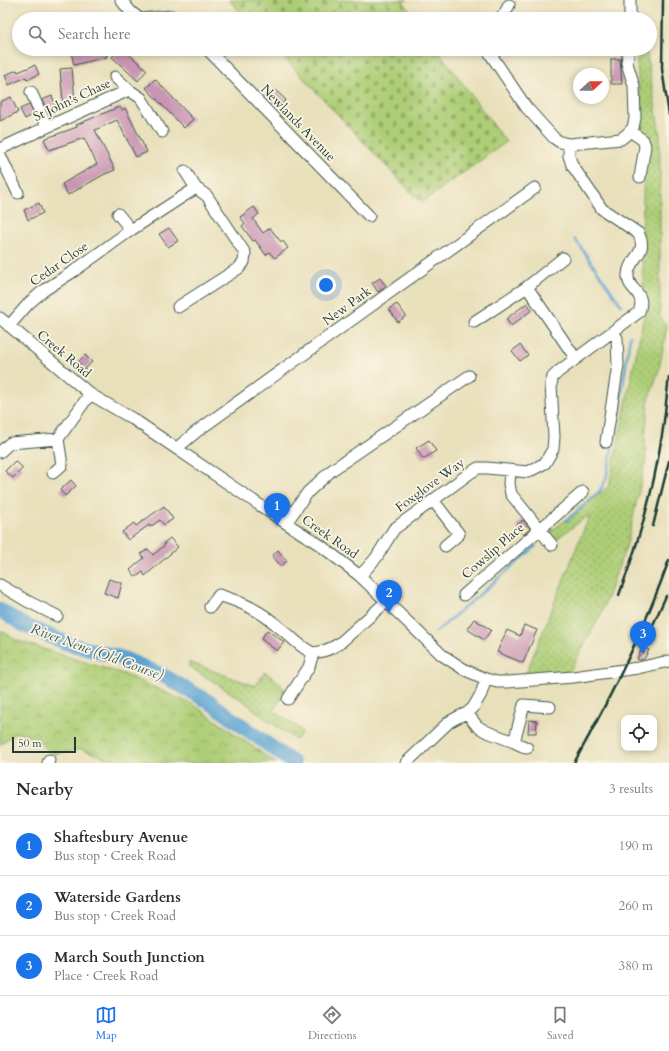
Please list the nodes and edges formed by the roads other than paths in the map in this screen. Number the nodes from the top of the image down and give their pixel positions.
1 (121, 0) edge
2 (509, 5) dead end
3 (131, 12) edge
4 (504, 12) edge
5 (214, 56) edge
6 (492, 56) edge
7 (628, 56) edge
8 (115, 77) dead end
9 (129, 90) junction
10 (31, 92) dead end
11 (47, 127) junction
12 (630, 131) junction
13 (162, 132) dead end
14 (569, 144) junction
15 (0, 149) edge
16 (0, 155) edge
17 (184, 171) dead end
18 (640, 177) dead end
19 (196, 188) junction
20 (535, 188) dead end
21 (18, 193) dead end
22 (118, 214) dead end
23 (369, 216) dead end
24 (131, 230) junction
25 (563, 258) dead end
26 (527, 287) junction
27 (178, 308) dead end
28 (0, 318) edge
29 (474, 322) dead end
30 (9, 326) junction
31 (612, 332) junction
32 (576, 359) junction
33 (469, 376) dead end
34 (90, 394) junction
35 (58, 439) junction
36 (606, 442) dead end
37 (177, 448) junction
38 (0, 452) edge
39 (510, 471) junction
40 (53, 474) dead end
41 (583, 492) dead end
42 (433, 500) junction
43 (286, 524) junction
44 (540, 529) junction
45 (552, 544) dead end
46 (445, 546) dead end
47 (360, 576) junction
48 (0, 585) edge
49 (464, 595) dead end
50 (387, 601) junction
51 (210, 607) dead end
52 (57, 616) dead end
53 (313, 653) junction
54 (669, 661) edge
55 (486, 679) junction
56 (288, 699) dead end
57 (550, 707) dead end
58 (467, 713) junction
59 (514, 742) junction
60 (527, 748) dead end
61 (406, 763) edge

1 - 3 street
2 - 4 street
5 - 23 street, Newlands Avenue
6 - 14 street
7 - 12 street
8 - 9 street
9 - 11 street, St John's Chase
9 - 13 street, St John's Chase
10 - 11 street
11 - 15 street, St John's Chase
12 - 14 street
12 - 18 street
14 - 31 street, Foxglove Way
16 - 21 street
17 - 19 street
19 - 24 street, Cedar Close
19 - 27 street
20 - 37 street, New Park
22 - 24 street
24 - 30 street, Cedar Close
25 - 26 street
26 - 29 street
26 - 32 street
28 - 30 street, Creek Road
30 - 34 street, Creek Road
31 - 32 street, Foxglove Way
31 - 36 street
32 - 39 street, Foxglove Way
33 - 43 street
34 - 35 street
34 - 37 street, Creek Road
35 - 38 street
35 - 40 street
37 - 43 street, Creek Road
39 - 42 street, Foxglove Way
39 - 44 street, Cowslip Place
41 - 44 street, Cowslip Place
42 - 46 street
42 - 47 street, Foxglove Way
43 - 47 street, Creek Road
44 - 45 street
44 - 49 street, Cowslip Place
47 - 50 street, Creek Road
48 - 52 street
50 - 53 street
50 - 55 street, Creek Road
51 - 53 street
53 - 56 street
54 - 55 street, Creek Road
55 - 58 street
57 - 59 street
58 - 59 street
58 - 61 street
59 - 60 street

